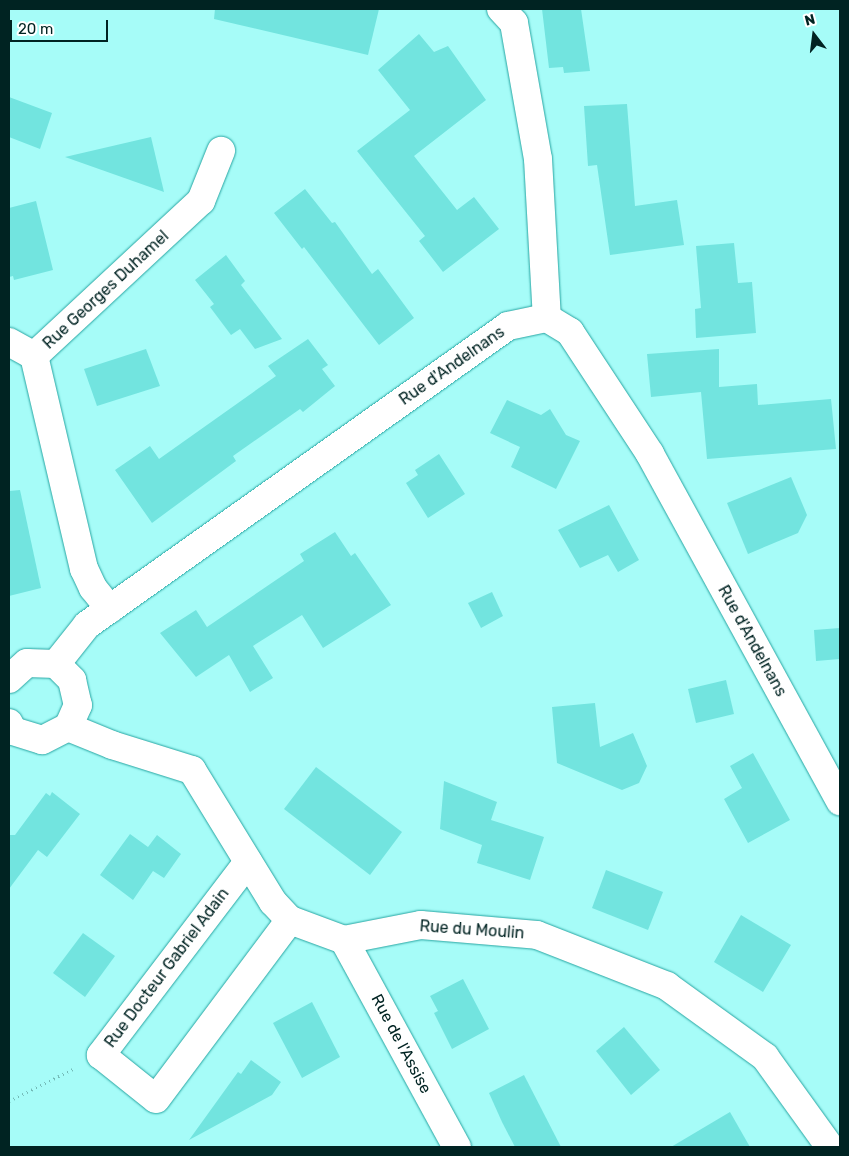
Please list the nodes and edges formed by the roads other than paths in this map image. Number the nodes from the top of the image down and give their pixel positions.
1 (500, 9) edge
2 (221, 150) dead end
3 (546, 318) junction
4 (9, 342) edge
5 (34, 356) junction
6 (110, 609) junction
7 (56, 664) junction
8 (9, 679) edge
9 (68, 727) junction
10 (10, 731) edge
11 (840, 801) edge
12 (248, 862) junction
13 (290, 920) junction
14 (344, 940) junction
15 (457, 1147) edge
16 (830, 1147) edge

1 - 3 street
2 - 5 street, Rue Georges Duhamel
3 - 6 street, Rue d'Andelnans
3 - 11 street, Rue d'Andelnans
4 - 5 street
5 - 6 street, Rue Georges Duhamel
6 - 7 street, Rue d'Andelnans
7 - 8 street
7 - 9 street
9 - 10 street
9 - 12 street
12 - 13 street
12 - 13 street, Rue Docteur Gabriel Adain
13 - 14 street
14 - 15 street, Rue de l'Assise
14 - 16 street, Rue du Moulin

